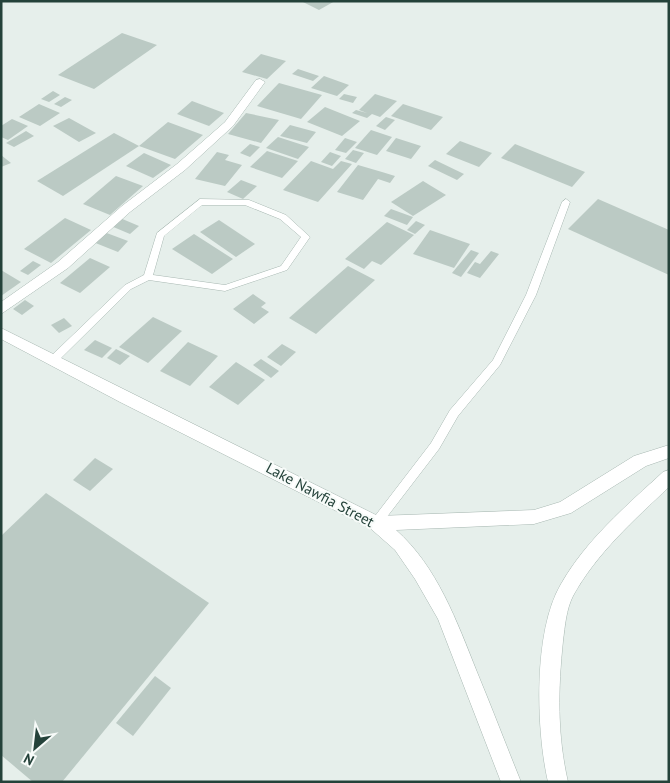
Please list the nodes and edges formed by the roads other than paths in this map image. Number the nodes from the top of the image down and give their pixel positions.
1 (260, 82) dead end
2 (566, 202) dead end
3 (148, 277) junction
4 (1, 309) edge
5 (1, 333) edge
6 (53, 360) junction
7 (669, 451) edge
8 (669, 477) edge
9 (376, 523) junction
10 (511, 782) edge
11 (558, 782) edge

1 - 4 street
2 - 9 lane
3 - 3 lane
3 - 6 lane
5 - 6 street, Lake Nawfia Street
6 - 9 street, Lake Nawfia Street
7 - 9 street
8 - 11 street
9 - 10 street, Lake Nawfia Street

